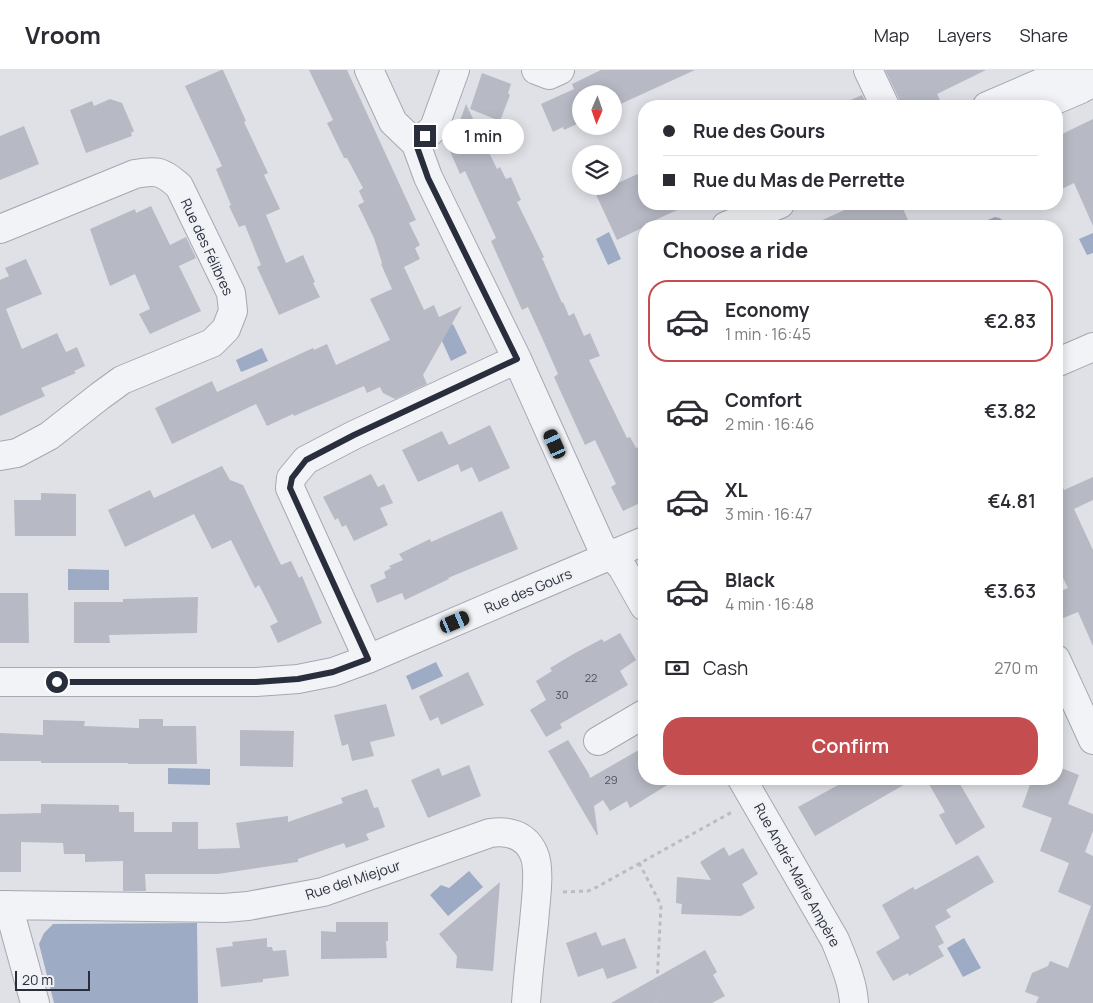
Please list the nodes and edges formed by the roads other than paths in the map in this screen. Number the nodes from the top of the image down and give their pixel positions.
1 (370, 70) edge
2 (455, 70) edge
3 (536, 70) edge
4 (560, 70) edge
5 (868, 70) edge
6 (1071, 70) edge
7 (1089, 70) edge
8 (1093, 81) edge
9 (882, 100) edge
10 (1001, 100) edge
11 (1055, 100) edge
12 (416, 144) junction
13 (765, 210) edge
14 (741, 220) edge
15 (0, 229) edge
16 (1093, 347) edge
17 (517, 359) junction
18 (1063, 360) edge
19 (0, 456) edge
20 (638, 544) edge
21 (611, 555) junction
22 (638, 595) edge
23 (368, 659) junction
24 (1063, 674) edge
25 (0, 682) edge
26 (638, 718) edge
27 (1093, 740) edge
28 (598, 741) dead end
29 (748, 789) edge
30 (4, 905) edge
31 (35, 1003) edge
32 (526, 1003) edge
33 (854, 1003) edge

1 - 12 street
2 - 12 street
3 - 4 street
5 - 9 street
6 - 10 street
7 - 8 street
8 - 11 street
12 - 17 street
13 - 14 street
15 - 19 street, Rue des Félibres
16 - 18 street
17 - 21 street
17 - 23 street
20 - 21 street, Rue des Gours
21 - 22 street
21 - 23 street, Rue des Gours
23 - 25 street, Rue des Gours
24 - 27 street
26 - 28 street
29 - 33 street, Rue André-Marie Ampère
30 - 31 street, Rue del Miejour
30 - 32 street, Rue del Miejour

